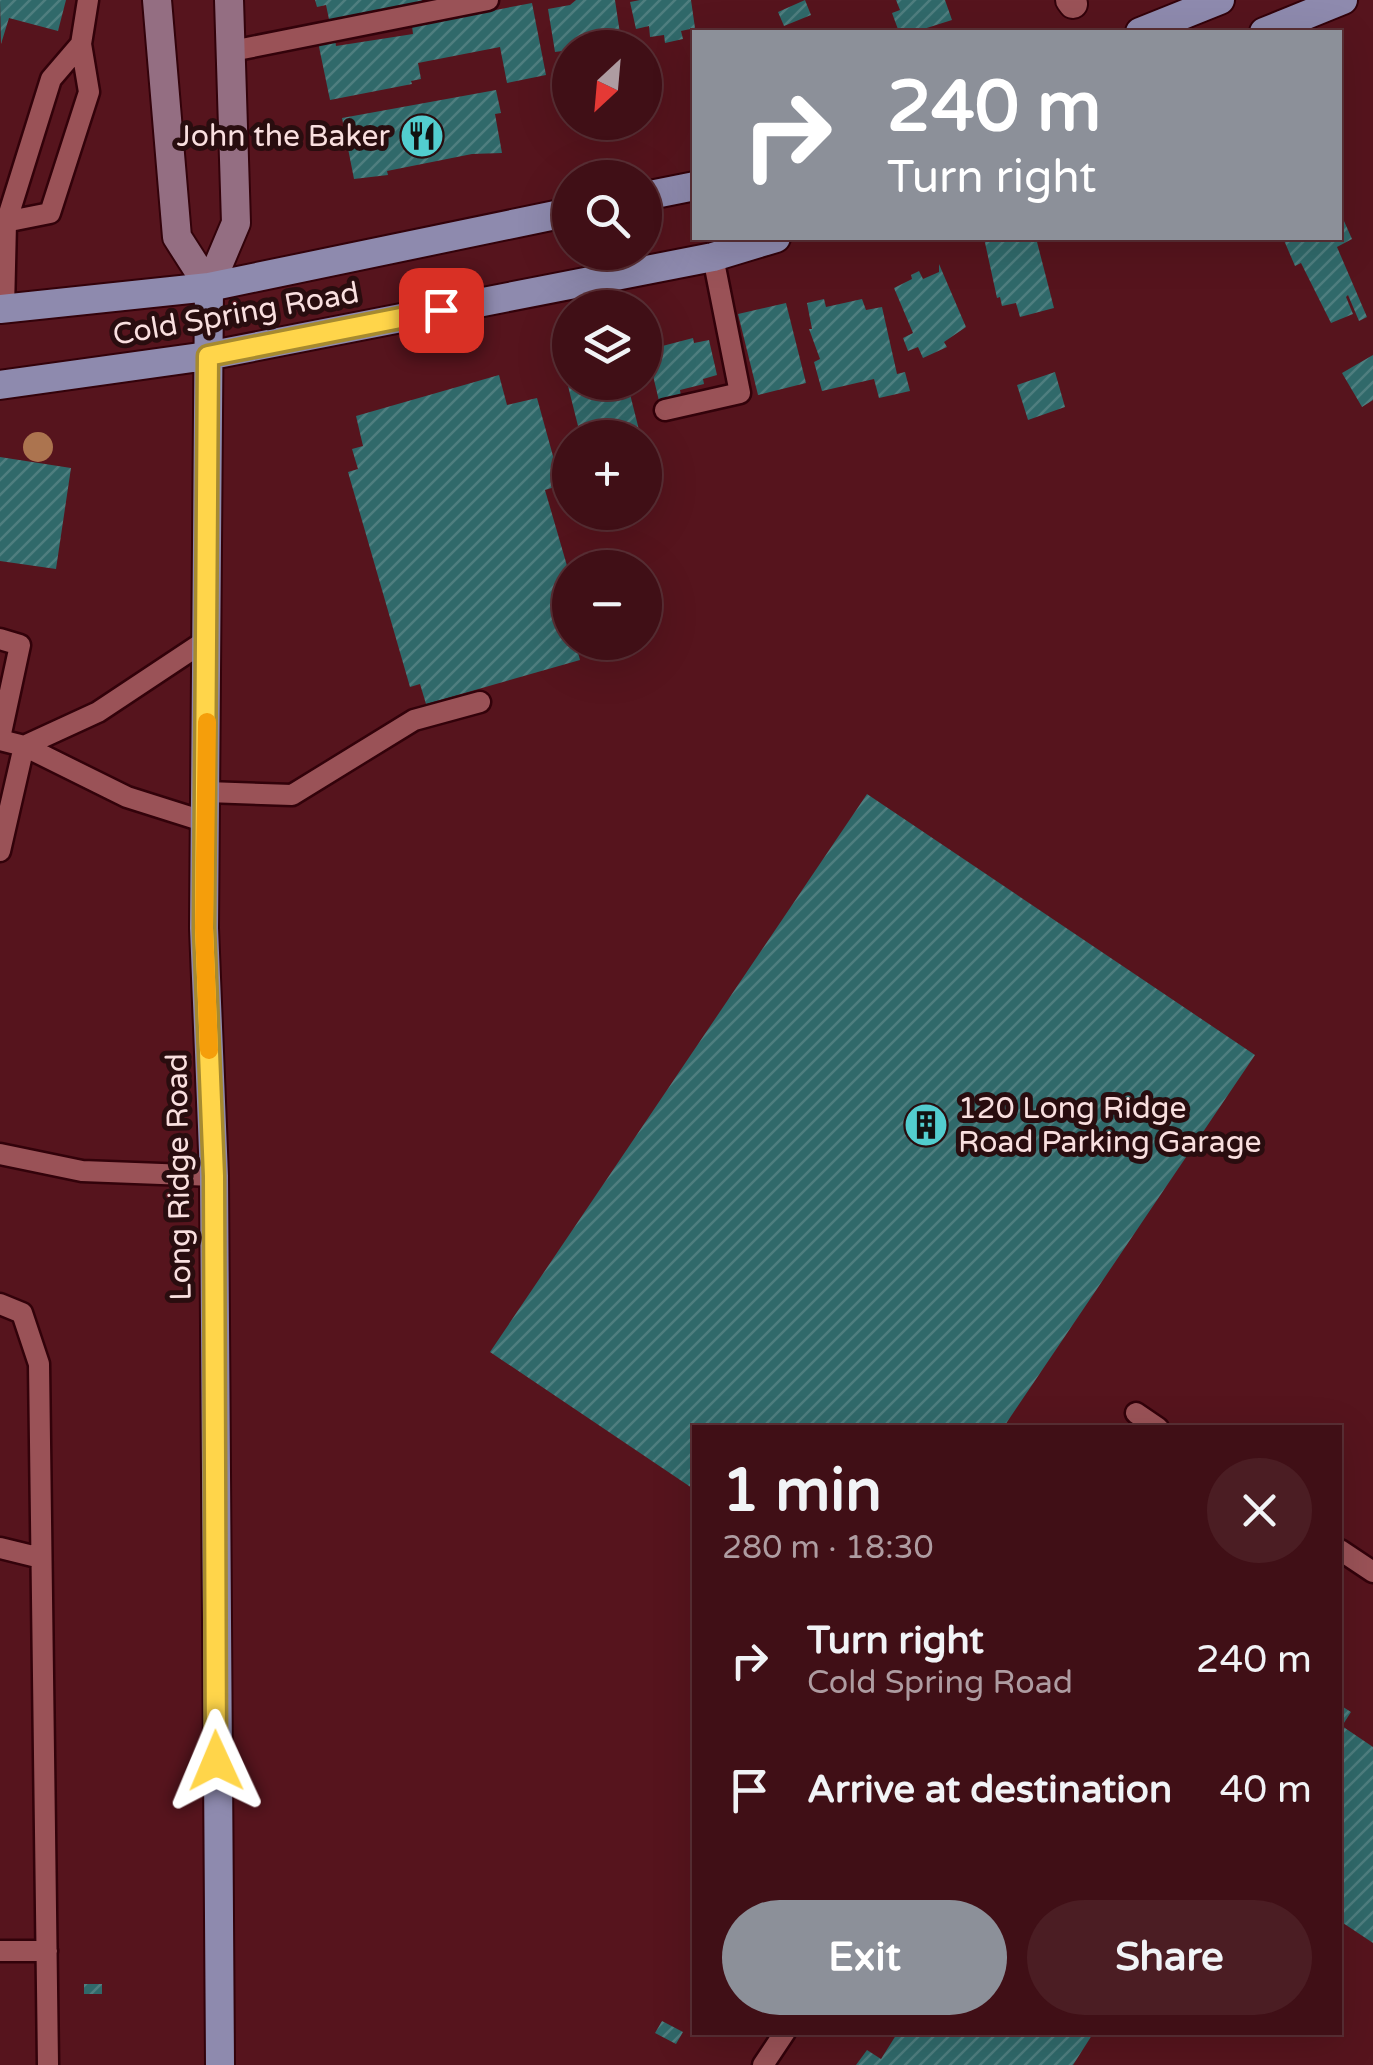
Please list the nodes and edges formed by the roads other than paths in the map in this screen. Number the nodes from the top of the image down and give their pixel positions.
1 (88, 0) edge
2 (157, 0) edge
3 (229, 0) edge
4 (489, 0) edge
5 (1220, 0) edge
6 (1343, 0) edge
7 (1145, 30) edge
8 (1269, 30) edge
9 (82, 44) junction
10 (232, 51) junction
11 (692, 187) edge
12 (662, 193) edge
13 (552, 216) edge
14 (3, 223) edge
15 (770, 240) edge
16 (713, 258) junction
17 (209, 287) junction
18 (2, 309) edge
19 (208, 356) junction
20 (0, 386) edge
21 (664, 410) dead end
22 (0, 639) edge
23 (208, 639) junction
24 (480, 702) dead end
25 (0, 739) edge
26 (24, 746) junction
27 (206, 792) junction
28 (206, 822) junction
29 (0, 851) edge
30 (0, 1154) edge
31 (214, 1176) junction
32 (0, 1304) edge
33 (1136, 1413) dead end
34 (1154, 1425) edge
35 (0, 1548) edge
36 (1342, 1551) edge
37 (41, 1558) junction
38 (1373, 1572) edge
39 (47, 1950) junction
40 (0, 1951) edge
41 (784, 2035) edge
42 (48, 2065) edge
43 (220, 2065) edge
44 (764, 2065) edge

1 - 9 lane
2 - 17 main road
3 - 10 main road, Long Ridge Road
4 - 10 lane
5 - 7 main road
6 - 8 main road
9 - 14 lane
9 - 14 lane
10 - 17 main road, Long Ridge Road
11 - 12 main road
13 - 17 main road, Cold Spring Road
14 - 18 lane
15 - 16 main road, Cold Spring Road
16 - 19 main road, Cold Spring Road
16 - 21 lane
17 - 18 main road, Cold Spring Road
17 - 19 main road, Long Ridge Road
19 - 20 main road, Cold Spring Road
19 - 23 main road, Long Ridge Road
22 - 25 lane
23 - 26 lane
23 - 27 main road, Long Ridge Road
24 - 27 lane
25 - 26 lane
26 - 28 lane
26 - 29 lane
27 - 28 main road, Long Ridge Road
28 - 31 main road, Long Ridge Road
30 - 31 lane
31 - 43 main road, Long Ridge Road
32 - 37 lane
33 - 34 lane
35 - 37 lane
36 - 38 lane
37 - 39 lane
39 - 40 lane
39 - 42 lane
41 - 44 lane

